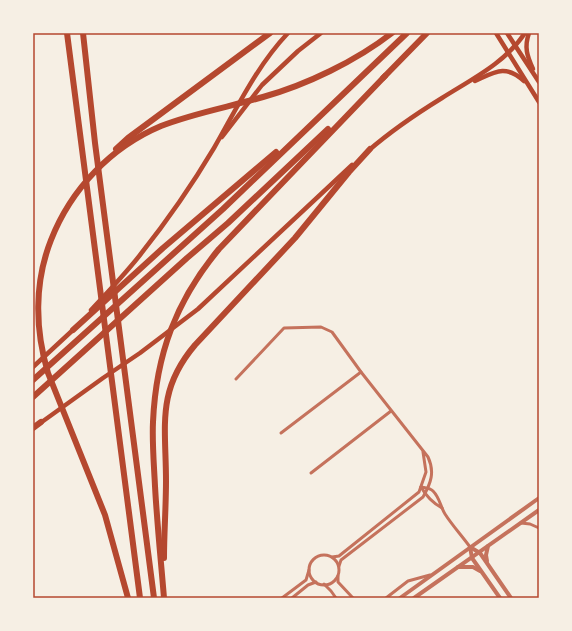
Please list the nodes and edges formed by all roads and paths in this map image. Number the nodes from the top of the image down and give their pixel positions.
1 (67, 33) edge
2 (83, 33) edge
3 (270, 33) edge
4 (288, 33) edge
5 (321, 33) edge
6 (392, 33) edge
7 (407, 33) edge
8 (427, 33) edge
9 (496, 33) edge
10 (507, 33) edge
11 (525, 33) edge
12 (529, 33) edge
13 (516, 46) junction
14 (508, 54) junction
15 (385, 76) junction
16 (538, 81) edge
17 (528, 84) junction
18 (457, 89) junction
19 (539, 102) edge
20 (311, 123) junction
21 (214, 147) junction
22 (370, 149) junction
23 (98, 168) junction
24 (73, 330) junction
25 (33, 366) edge
26 (361, 372) junction
27 (236, 379) dead end
28 (33, 380) edge
29 (33, 397) edge
30 (391, 411) junction
31 (41, 422) joint
32 (33, 429) edge
33 (281, 433) dead end
34 (422, 450) junction
35 (311, 473) dead end
36 (421, 487) junction
37 (428, 488) junction
38 (425, 494) junction
39 (539, 498) edge
40 (442, 508) junction
41 (539, 510) edge
42 (519, 523) junction
43 (539, 528) edge
44 (488, 546) junction
45 (470, 547) junction
46 (480, 553) junction
47 (332, 557) junction
48 (472, 558) junction
49 (339, 566) junction
50 (457, 567) junction
51 (489, 567) junction
52 (310, 570) junction
53 (432, 574) junction
54 (484, 574) junction
55 (338, 576) junction
56 (316, 582) junction
57 (324, 584) junction
58 (128, 598) edge
59 (140, 598) edge
60 (154, 598) edge
61 (165, 598) edge
62 (282, 598) edge
63 (292, 598) edge
64 (336, 598) edge
65 (353, 598) edge
66 (386, 598) edge
67 (400, 598) edge
68 (414, 598) edge
69 (500, 598) edge
70 (511, 598) edge

1 - 59 highway
2 - 60 highway
3 - 23 highway
4 - 21 main road
5 - 21 main road
6 - 23 highway
7 - 20 highway
8 - 15 highway
9 - 14 main road
10 - 13 main road
11 - 13 main road
12 - 16 main road
13 - 14 main road
13 - 16 main road
14 - 17 main road
14 - 18 main road
15 - 29 highway
15 - 61 highway
17 - 18 main road
17 - 19 main road
18 - 22 main road
20 - 24 highway
20 - 28 highway
21 - 24 main road
22 - 31 main road
22 - 61 highway
23 - 58 highway
24 - 25 main road
26 - 27 street
26 - 30 street
26 - 33 street
30 - 34 street
30 - 35 street
31 - 32 highway
34 - 36 street
34 - 37 street
36 - 37 street
36 - 38 street
36 - 47 street
37 - 38 street
37 - 40 street
38 - 40 street
38 - 49 street
39 - 45 street
40 - 45 street
41 - 42 street
42 - 43 street
42 - 44 street
44 - 46 street
44 - 51 street
45 - 46 street
45 - 48 street
45 - 53 street
46 - 48 street
46 - 51 street
47 - 49 street
47 - 52 street
48 - 50 street
48 - 54 street
49 - 55 street
50 - 54 street
50 - 68 street
51 - 70 street
52 - 56 street
52 - 62 street
53 - 66 street
53 - 67 street
54 - 69 street
55 - 57 street
55 - 65 street
56 - 57 street
56 - 63 street
57 - 64 street

